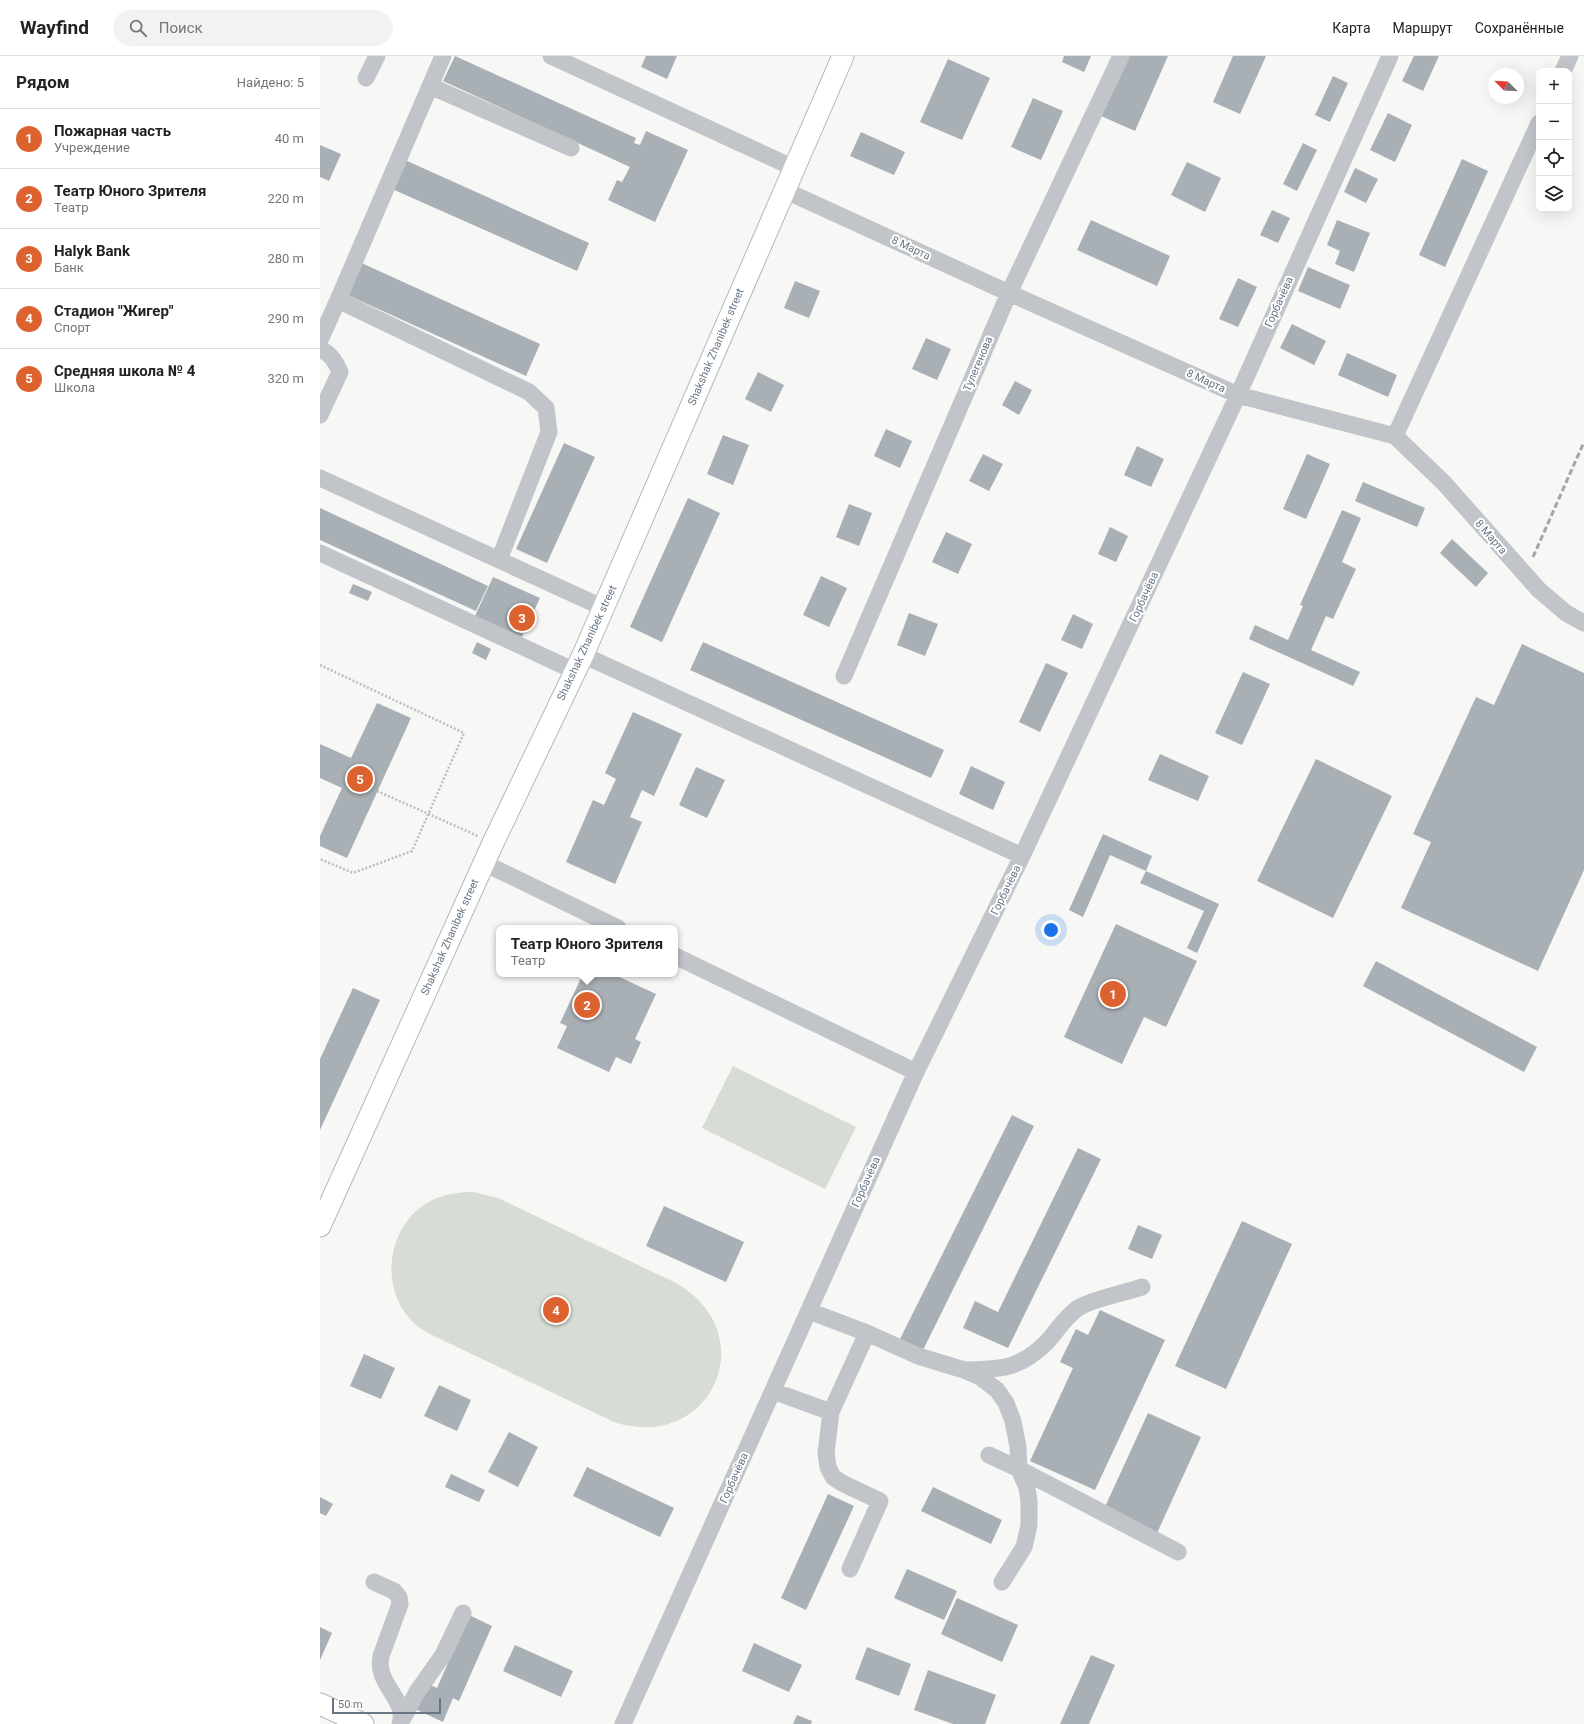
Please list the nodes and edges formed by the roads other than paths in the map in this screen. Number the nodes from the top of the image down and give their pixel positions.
1 (376, 56) edge
2 (443, 56) edge
3 (551, 56) edge
4 (843, 56) edge
5 (1121, 56) edge
6 (1390, 56) edge
7 (1570, 56) edge
8 (1564, 68) edge
9 (366, 78) dead end
10 (430, 86) junction
11 (1536, 130) edge
12 (571, 148) dead end
13 (794, 168) junction
14 (784, 190) junction
15 (1009, 293) junction
16 (338, 300) junction
17 (320, 340) edge
18 (320, 349) edge
19 (1238, 395) junction
20 (320, 415) edge
21 (1395, 436) junction
22 (320, 478) edge
23 (320, 553) edge
24 (499, 560) junction
25 (604, 608) junction
26 (1584, 623) edge
27 (579, 663) junction
28 (844, 676) dead end
29 (1022, 856) junction
30 (484, 863) junction
31 (612, 925) edge
32 (678, 957) edge
33 (916, 1072) junction
34 (320, 1226) edge
35 (1142, 1287) dead end
36 (808, 1311) junction
37 (867, 1334) junction
38 (964, 1370) junction
39 (773, 1391) junction
40 (831, 1412) junction
41 (989, 1456) dead end
42 (1019, 1469) junction
43 (1178, 1552) dead end
44 (850, 1569) dead end
45 (374, 1582) dead end
46 (1002, 1582) dead end
47 (463, 1613) dead end
48 (320, 1704) edge
49 (401, 1722) edge
50 (363, 1724) edge
51 (623, 1724) edge

1 - 9 street
2 - 10 street
3 - 13 street
4 - 13 main road, Shakshak Zhanibek street
5 - 15 street, Тулегенова
6 - 19 street, Горбачёва
7 - 8 street
10 - 12 street
10 - 16 street
11 - 21 street
13 - 14 main road, Shakshak Zhanibek street
14 - 15 street, 8 Марта
14 - 25 main road, Shakshak Zhanibek street
15 - 19 street, 8 Марта
15 - 28 street, Тулегенова
16 - 17 street
16 - 24 street
18 - 20 street
19 - 21 street, 8 Марта
19 - 29 street, Горбачёва
21 - 26 street, 8 Марта
22 - 24 street
23 - 27 street
24 - 25 street
25 - 27 main road, Shakshak Zhanibek street
27 - 29 street
27 - 30 main road, Shakshak Zhanibek street
29 - 33 street, Горбачёва
30 - 31 street
30 - 34 main road, Shakshak Zhanibek street
32 - 33 street
33 - 36 street, Горбачёва
35 - 38 street
36 - 37 street
36 - 39 street, Горбачёва
37 - 38 street
37 - 40 street
38 - 42 street
39 - 40 street
39 - 51 street, Горбачёва
40 - 44 street
41 - 42 street
42 - 43 street
42 - 46 street
45 - 49 street
47 - 49 street
48 - 50 main road

